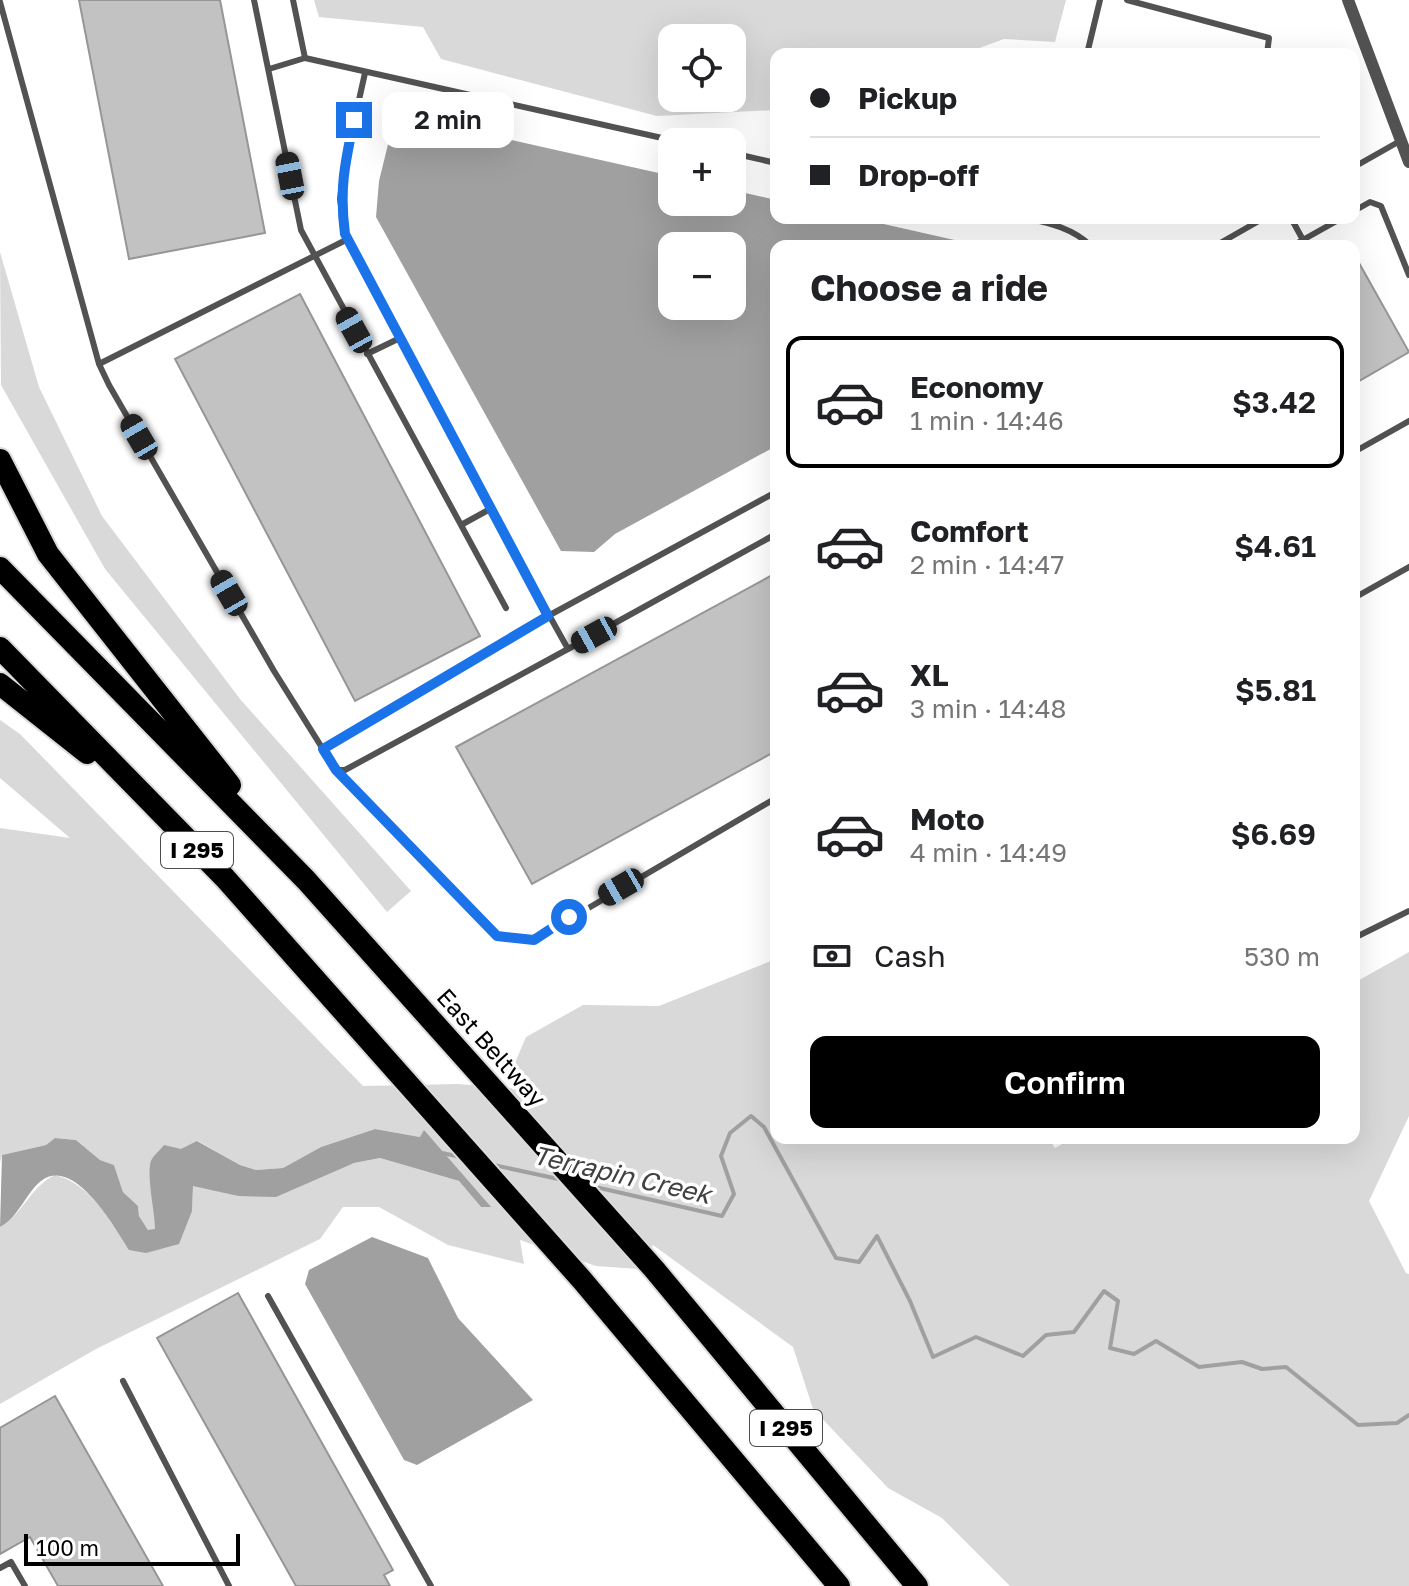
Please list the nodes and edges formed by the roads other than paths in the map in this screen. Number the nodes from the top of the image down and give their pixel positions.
1 (254, 0) edge
2 (293, 0) edge
3 (1100, 0) edge
4 (1127, 0) edge
5 (1348, 0) edge
6 (0, 2) edge
7 (1088, 48) edge
8 (1268, 48) edge
9 (305, 58) junction
10 (269, 69) junction
11 (365, 73) junction
12 (658, 137) edge
13 (1401, 140) junction
14 (746, 156) edge
15 (770, 162) edge
16 (1409, 162) edge
17 (1360, 164) edge
18 (1360, 208) edge
19 (1055, 224) edge
20 (1254, 224) edge
21 (1294, 224) edge
22 (1331, 224) edge
23 (348, 239) junction
24 (1085, 240) edge
25 (1226, 240) edge
26 (1303, 240) joint
27 (314, 257) junction
28 (1409, 275) edge
29 (400, 338) junction
30 (367, 354) junction
31 (99, 364) junction
32 (1409, 421) edge
33 (1360, 449) edge
34 (0, 460) edge
35 (770, 495) edge
36 (490, 509) junction
37 (461, 525) junction
38 (770, 537) edge
39 (1409, 567) edge
40 (0, 568) edge
41 (1360, 595) edge
42 (506, 608) dead end
43 (548, 616) junction
44 (0, 648) edge
45 (568, 649) junction
46 (0, 684) edge
47 (323, 749) junction
48 (336, 770) junction
49 (770, 801) edge
50 (160, 812) junction
51 (306, 880) junction
52 (1409, 911) edge
53 (1360, 935) edge
54 (268, 1296) dead end
55 (123, 1381) dead end
56 (0, 1568) edge
57 (25, 1586) edge
58 (229, 1586) edge
59 (431, 1586) edge
60 (839, 1586) edge
61 (917, 1586) edge

1 - 10 lane
2 - 9 lane
3 - 7 lane
4 - 8 lane
5 - 13 street
6 - 31 lane
9 - 10 lane
9 - 11 lane
10 - 27 lane
11 - 12 lane
11 - 23 lane
13 - 16 street
13 - 17 lane
14 - 15 lane
18 - 28 lane
19 - 24 lane
20 - 25 lane
21 - 26 lane
22 - 26 lane
23 - 27 lane
23 - 29 lane
27 - 30 lane
27 - 31 lane
29 - 30 lane
29 - 36 lane
30 - 37 lane
31 - 47 lane
32 - 33 lane
34 - 51 highway
35 - 43 lane
36 - 37 lane
36 - 43 lane
37 - 42 lane
38 - 45 lane
39 - 41 lane
40 - 51 highway, East Beltway / I 295
43 - 45 lane
43 - 47 lane
44 - 50 highway, I 295
45 - 48 lane
46 - 50 highway
47 - 48 lane
48 - 49 lane
50 - 60 highway, I 295
51 - 61 highway, East Beltway / I 295
52 - 53 lane
54 - 59 lane
55 - 58 lane
56 - 57 lane

